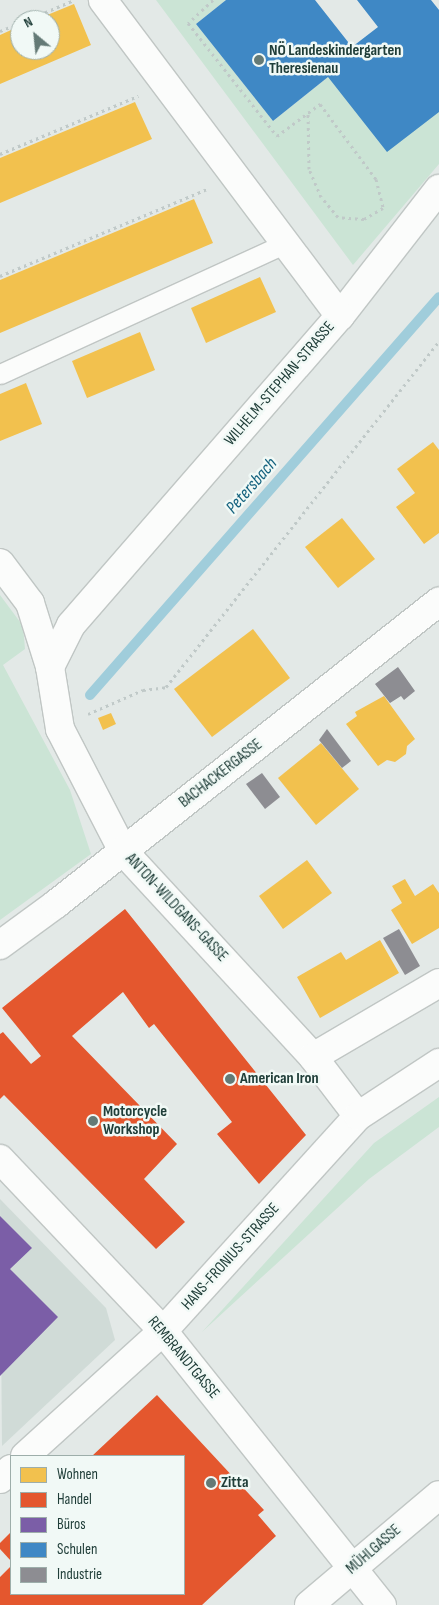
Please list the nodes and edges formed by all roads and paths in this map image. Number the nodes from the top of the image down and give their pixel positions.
1 (74, 0) edge
2 (103, 0) edge
3 (213, 0) edge
4 (50, 10) edge
5 (170, 92) junction
6 (308, 113) junction
7 (0, 154) edge
8 (234, 177) junction
9 (439, 189) edge
10 (284, 244) junction
11 (0, 276) edge
12 (340, 316) junction
13 (439, 341) edge
14 (0, 374) edge
15 (0, 563) edge
16 (439, 602) edge
17 (50, 667) junction
18 (60, 729) junction
19 (123, 851) junction
20 (0, 944) edge
21 (439, 983) edge
22 (313, 1057) junction
23 (439, 1063) edge
24 (358, 1116) junction
25 (0, 1159) edge
26 (163, 1331) junction
27 (26, 1455) edge
28 (10, 1469) edge
29 (0, 1479) edge
30 (439, 1495) edge
31 (353, 1568) junction
32 (309, 1605) edge
33 (382, 1605) edge

1 - 4 path
2 - 5 street, WILHELM-STEPHAN-STRASSE
3 - 6 path
5 - 7 path
5 - 8 street, WILHELM-STEPHAN-STRASSE
6 - 6 path
8 - 10 street, WILHELM-STEPHAN-STRASSE
8 - 11 path
9 - 12 street
10 - 12 street, WILHELM-STEPHAN-STRASSE
10 - 14 lane
12 - 17 street, WILHELM-STEPHAN-STRASSE
13 - 18 path
15 - 17 street, ANTON-WILDGANS-GASSE
16 - 19 street, BACHACKERGASSE
17 - 18 street, ANTON-WILDGANS-GASSE
18 - 19 street, ANTON-WILDGANS-GASSE
19 - 20 street, BACHACKERGASSE
19 - 22 street, ANTON-WILDGANS-GASSE
21 - 22 street
22 - 24 street, ANTON-WILDGANS-GASSE
23 - 24 street, HANS-FRONIUS-STRASSE
24 - 26 street, HANS-FRONIUS-STRASSE
25 - 26 street, REMBRANDTGASSE
26 - 27 street, HANS-FRONIUS-STRASSE
26 - 31 street, REMBRANDTGASSE
28 - 29 street
30 - 31 street, MÜHLGASSE
31 - 32 street, MÜHLGASSE
31 - 33 street, REMBRANDTGASSE

